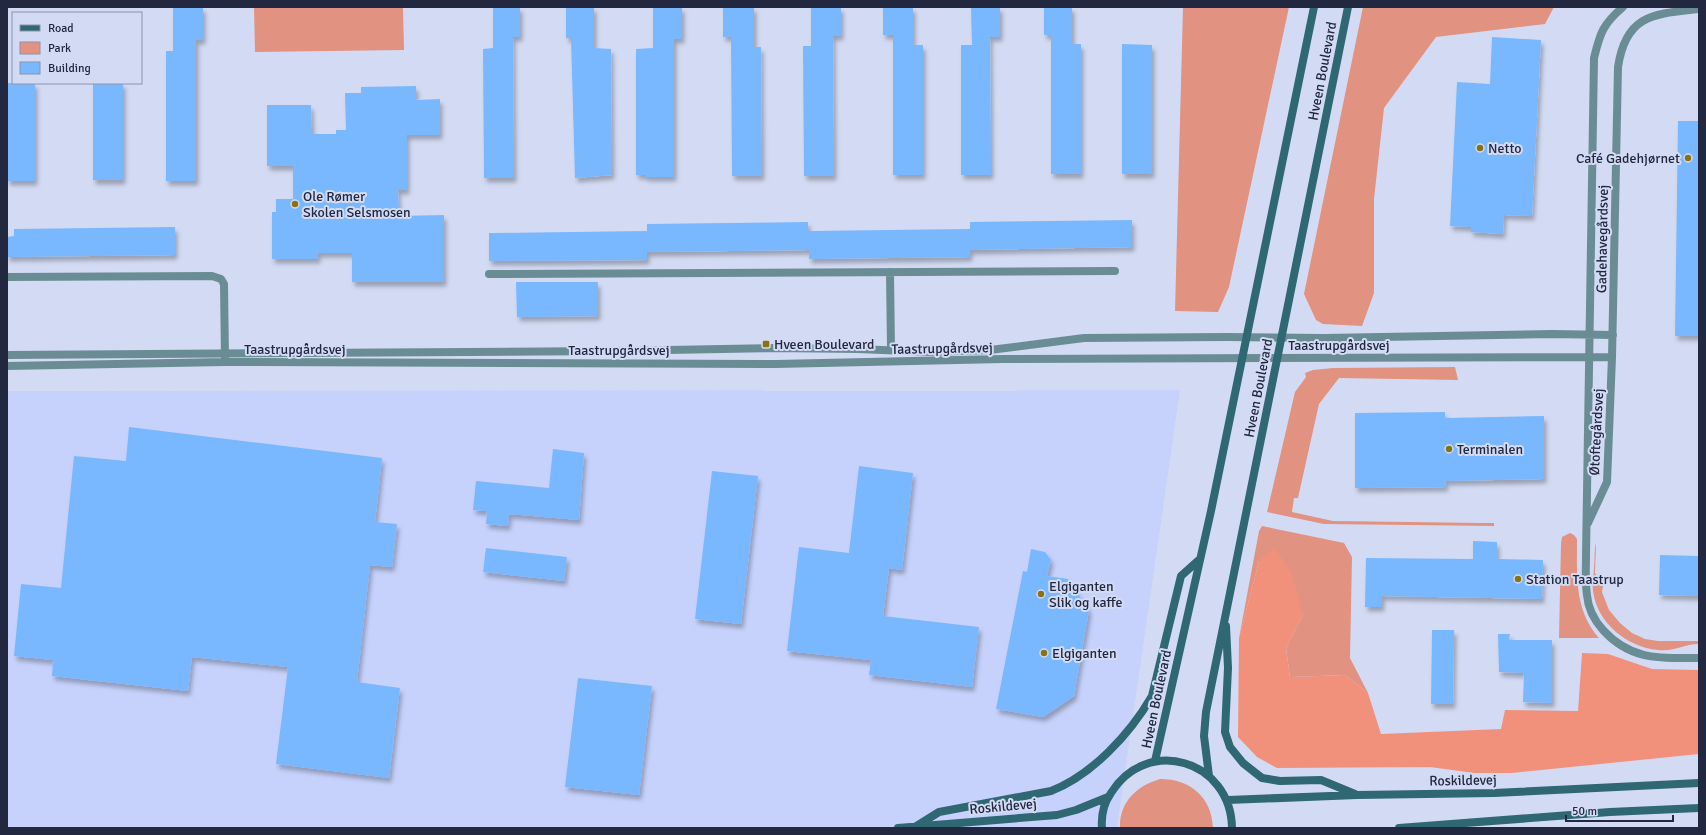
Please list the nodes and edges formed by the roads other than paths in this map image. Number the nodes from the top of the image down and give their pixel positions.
1 (1314, 7) edge
2 (1348, 7) edge
3 (1623, 7) edge
4 (1699, 9) edge
5 (1115, 271) dead end
6 (890, 272) junction
7 (489, 274) dead end
8 (7, 277) edge
9 (1590, 335) junction
10 (1613, 335) junction
11 (1245, 337) junction
12 (1281, 337) junction
13 (891, 350) junction
14 (7, 355) edge
15 (1590, 357) junction
16 (1612, 357) junction
17 (225, 358) junction
18 (1241, 358) junction
19 (1278, 358) junction
20 (7, 366) edge
21 (1586, 527) junction
22 (1200, 559) junction
23 (1225, 614) junction
24 (1699, 658) edge
25 (1155, 761) junction
26 (1209, 776) junction
27 (1699, 783) edge
28 (1357, 795) junction
29 (1108, 797) junction
30 (1228, 800) junction
31 (1699, 808) edge
32 (1464, 823) junction
33 (915, 827) junction
34 (898, 828) edge
35 (1102, 828) edge
36 (1232, 828) edge
37 (1399, 828) edge
38 (1452, 828) edge

1 - 11 main road, Hveen Boulevard
2 - 12 main road, Hveen Boulevard
3 - 9 street, Gadehavegårdsvej
4 - 10 street, Gadehavegårdsvej
5 - 6 street
6 - 7 street
6 - 13 street, Taastrupgårdsvej
8 - 17 street, Taastrupgårdsvej
9 - 10 street, Taastrupgårdsvej
9 - 12 street, Taastrupgårdsvej
9 - 15 street, Gadehavegårdsvej
10 - 16 street, Gadehavegårdsvej
11 - 12 street, Taastrupgårdsvej
11 - 13 street, Taastrupgårdsvej
11 - 18 main road, Hveen Boulevard
12 - 19 main road, Hveen Boulevard
13 - 17 street, Taastrupgårdsvej
14 - 17 street, Taastrupgårdsvej
15 - 16 street, Taastrupgårdsvej
15 - 19 street, Taastrupgårdsvej
15 - 21 street, Øtoftegårdsvej
16 - 21 street, Øtoftegårdsvej
17 - 18 street, Taastrupgårdsvej
17 - 20 street, Taastrupgårdsvej
18 - 19 street, Taastrupgårdsvej
18 - 22 main road, Hveen Boulevard
19 - 23 main road, Hveen Boulevard
21 - 24 street, Øtoftegårdsvej
22 - 25 main road, Hveen Boulevard
22 - 33 main road
23 - 26 main road, Hveen Boulevard
23 - 28 main road
25 - 26 main road
25 - 29 main road
26 - 30 main road
27 - 28 main road, Roskildevej
28 - 30 main road, Roskildevej
29 - 33 main road, Roskildevej
29 - 35 main road
30 - 36 main road
31 - 32 main road
32 - 37 main road
32 - 38 main road
33 - 34 main road, Roskildevej

